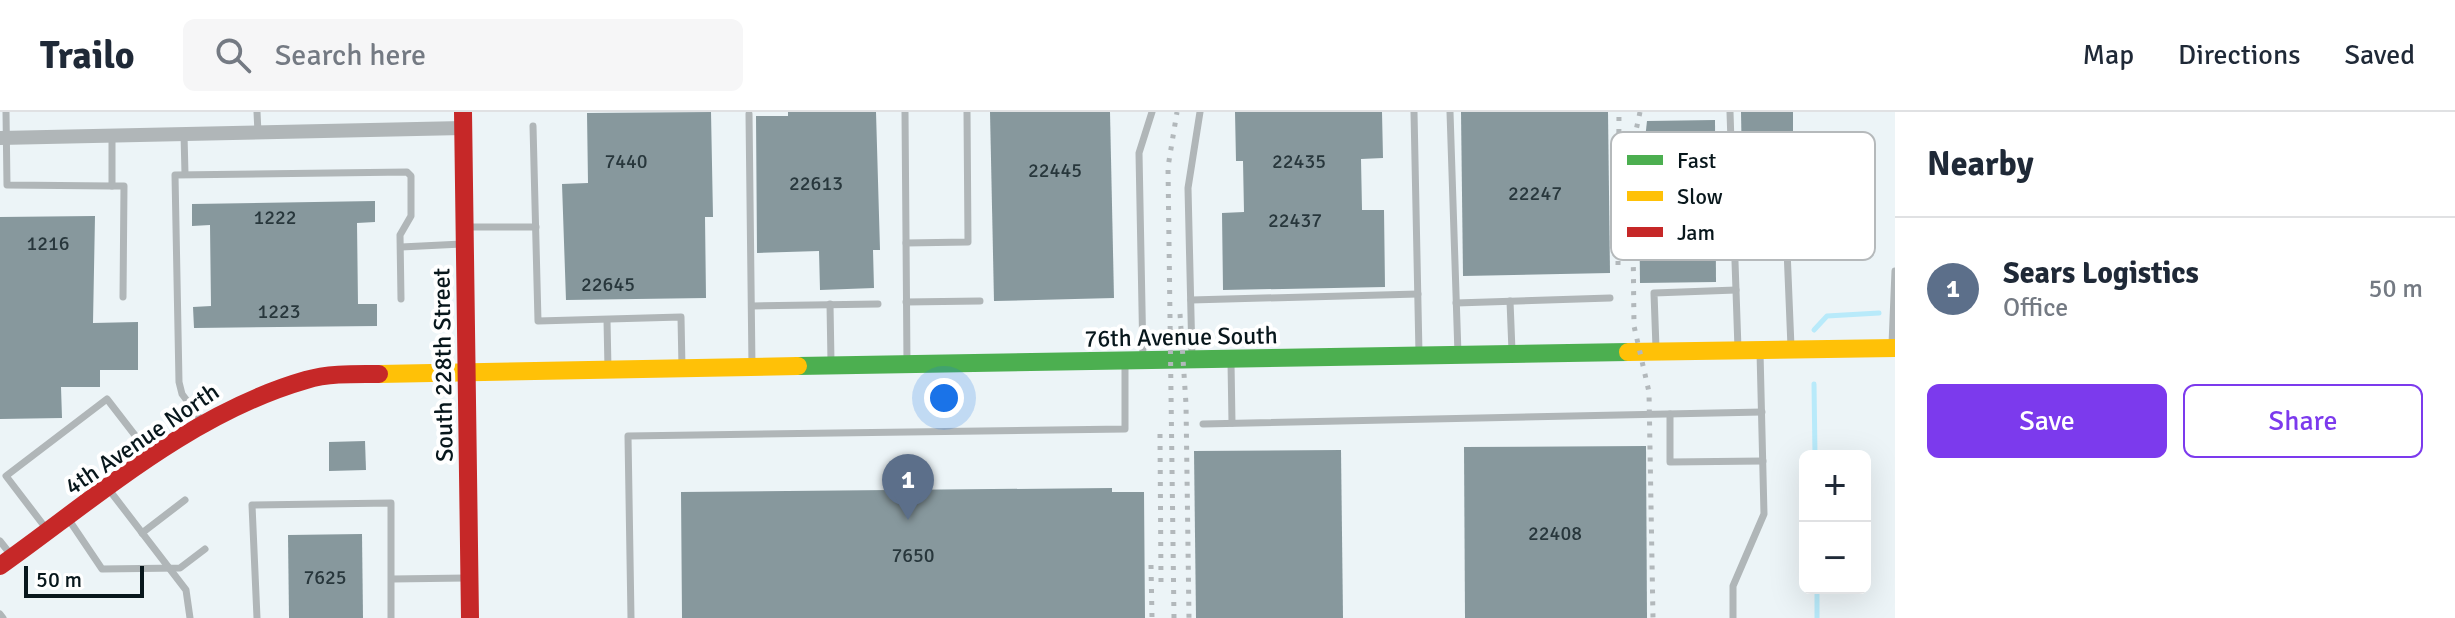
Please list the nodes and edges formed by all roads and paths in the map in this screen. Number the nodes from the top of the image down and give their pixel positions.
1 (6, 112) edge
2 (257, 112) edge
3 (905, 112) edge
4 (967, 112) edge
5 (1152, 112) edge
6 (1200, 112) edge
7 (1414, 112) edge
8 (1450, 112) edge
9 (1730, 112) edge
10 (749, 114) edge
11 (463, 120) edge
12 (533, 126) dead end
13 (1731, 132) edge
14 (258, 133) junction
15 (184, 134) junction
16 (112, 136) junction
17 (4, 138) edge
18 (185, 174) junction
19 (112, 186) junction
20 (536, 227) junction
21 (465, 236) junction
22 (906, 243) junction
23 (401, 247) junction
24 (1735, 260) edge
25 (1787, 260) edge
26 (1895, 271) edge
27 (1736, 290) junction
28 (1418, 294) junction
29 (123, 297) dead end
30 (1610, 298) dead end
31 (401, 299) dead end
32 (1191, 300) junction
33 (980, 301) dead end
34 (1510, 301) junction
35 (906, 302) junction
36 (1456, 303) junction
37 (830, 304) junction
38 (878, 304) dead end
39 (752, 306) junction
40 (607, 320) junction
41 (1894, 348) edge
42 (1760, 350) junction
43 (1791, 350) junction
44 (1738, 351) junction
45 (1656, 352) junction
46 (1512, 355) junction
47 (1458, 356) junction
48 (1419, 357) junction
49 (1231, 360) junction
50 (1193, 361) junction
51 (1134, 362) junction
52 (907, 366) junction
53 (831, 367) junction
54 (752, 369) junction
55 (682, 370) junction
56 (608, 372) junction
57 (467, 374) junction
58 (1762, 412) junction
59 (1670, 414) junction
60 (203, 423) junction
61 (1232, 423) junction
62 (1203, 424) dead end
63 (152, 458) junction
64 (1763, 461) junction
65 (108, 489) junction
66 (185, 500) dead end
67 (68, 518) junction
68 (48, 532) junction
69 (142, 533) junction
70 (0, 541) edge
71 (205, 549) dead end
72 (6, 562) edge
73 (169, 568) junction
74 (469, 578) junction
75 (392, 579) junction
76 (190, 618) edge
77 (257, 618) edge
78 (391, 618) edge
79 (470, 618) edge
80 (631, 618) edge
81 (1733, 618) edge

1 - 17 lane
2 - 14 lane
3 - 22 lane
4 - 22 lane
5 - 51 lane
6 - 32 lane
7 - 28 lane
8 - 36 lane
9 - 13 lane
10 - 39 lane
11 - 14 street
11 - 21 street, South 228th Street
12 - 20 lane
14 - 15 street
15 - 16 street
15 - 18 lane
16 - 17 street
16 - 19 lane
17 - 19 lane
18 - 23 lane
18 - 60 lane
19 - 29 lane
20 - 21 lane
20 - 40 lane
21 - 23 lane
21 - 57 street, South 228th Street
22 - 35 lane
23 - 31 lane
24 - 27 lane
25 - 43 lane
26 - 41 lane
27 - 44 lane
27 - 45 lane
28 - 32 lane
28 - 48 lane
30 - 34 lane
32 - 50 lane
33 - 35 lane
34 - 36 lane
34 - 46 lane
35 - 52 lane
36 - 47 lane
37 - 38 lane
37 - 39 lane
37 - 53 lane
39 - 54 lane
40 - 55 lane
40 - 56 lane
41 - 43 street, 76th Avenue South
42 - 43 street, 76th Avenue South
42 - 44 street, 76th Avenue South
42 - 58 lane
44 - 45 street, 76th Avenue South
45 - 46 street, 76th Avenue South
46 - 47 street, 76th Avenue South
47 - 48 street, 76th Avenue South
48 - 49 street, 76th Avenue South
49 - 50 street, 76th Avenue South
49 - 61 lane
50 - 51 street, 76th Avenue South
51 - 52 street, 76th Avenue South
51 - 80 lane
52 - 53 street, 76th Avenue South
53 - 54 street, 76th Avenue South
54 - 55 street, 76th Avenue South
55 - 56 street, 76th Avenue South
56 - 57 street, 76th Avenue South
57 - 60 street, 4th Avenue North
57 - 74 street, South 228th Street
58 - 59 lane
58 - 64 lane
59 - 61 lane
59 - 64 lane
60 - 63 street, 4th Avenue North
61 - 62 lane
63 - 65 street, 4th Avenue North
63 - 68 lane
64 - 81 lane
65 - 67 street, 4th Avenue North
65 - 69 lane
66 - 69 lane
67 - 68 street, 4th Avenue North
67 - 73 lane
68 - 72 street, 4th Avenue North
69 - 73 lane
70 - 72 lane
71 - 73 lane
73 - 76 lane
74 - 75 lane
74 - 79 street, South 228th Street
75 - 77 lane
75 - 78 lane

